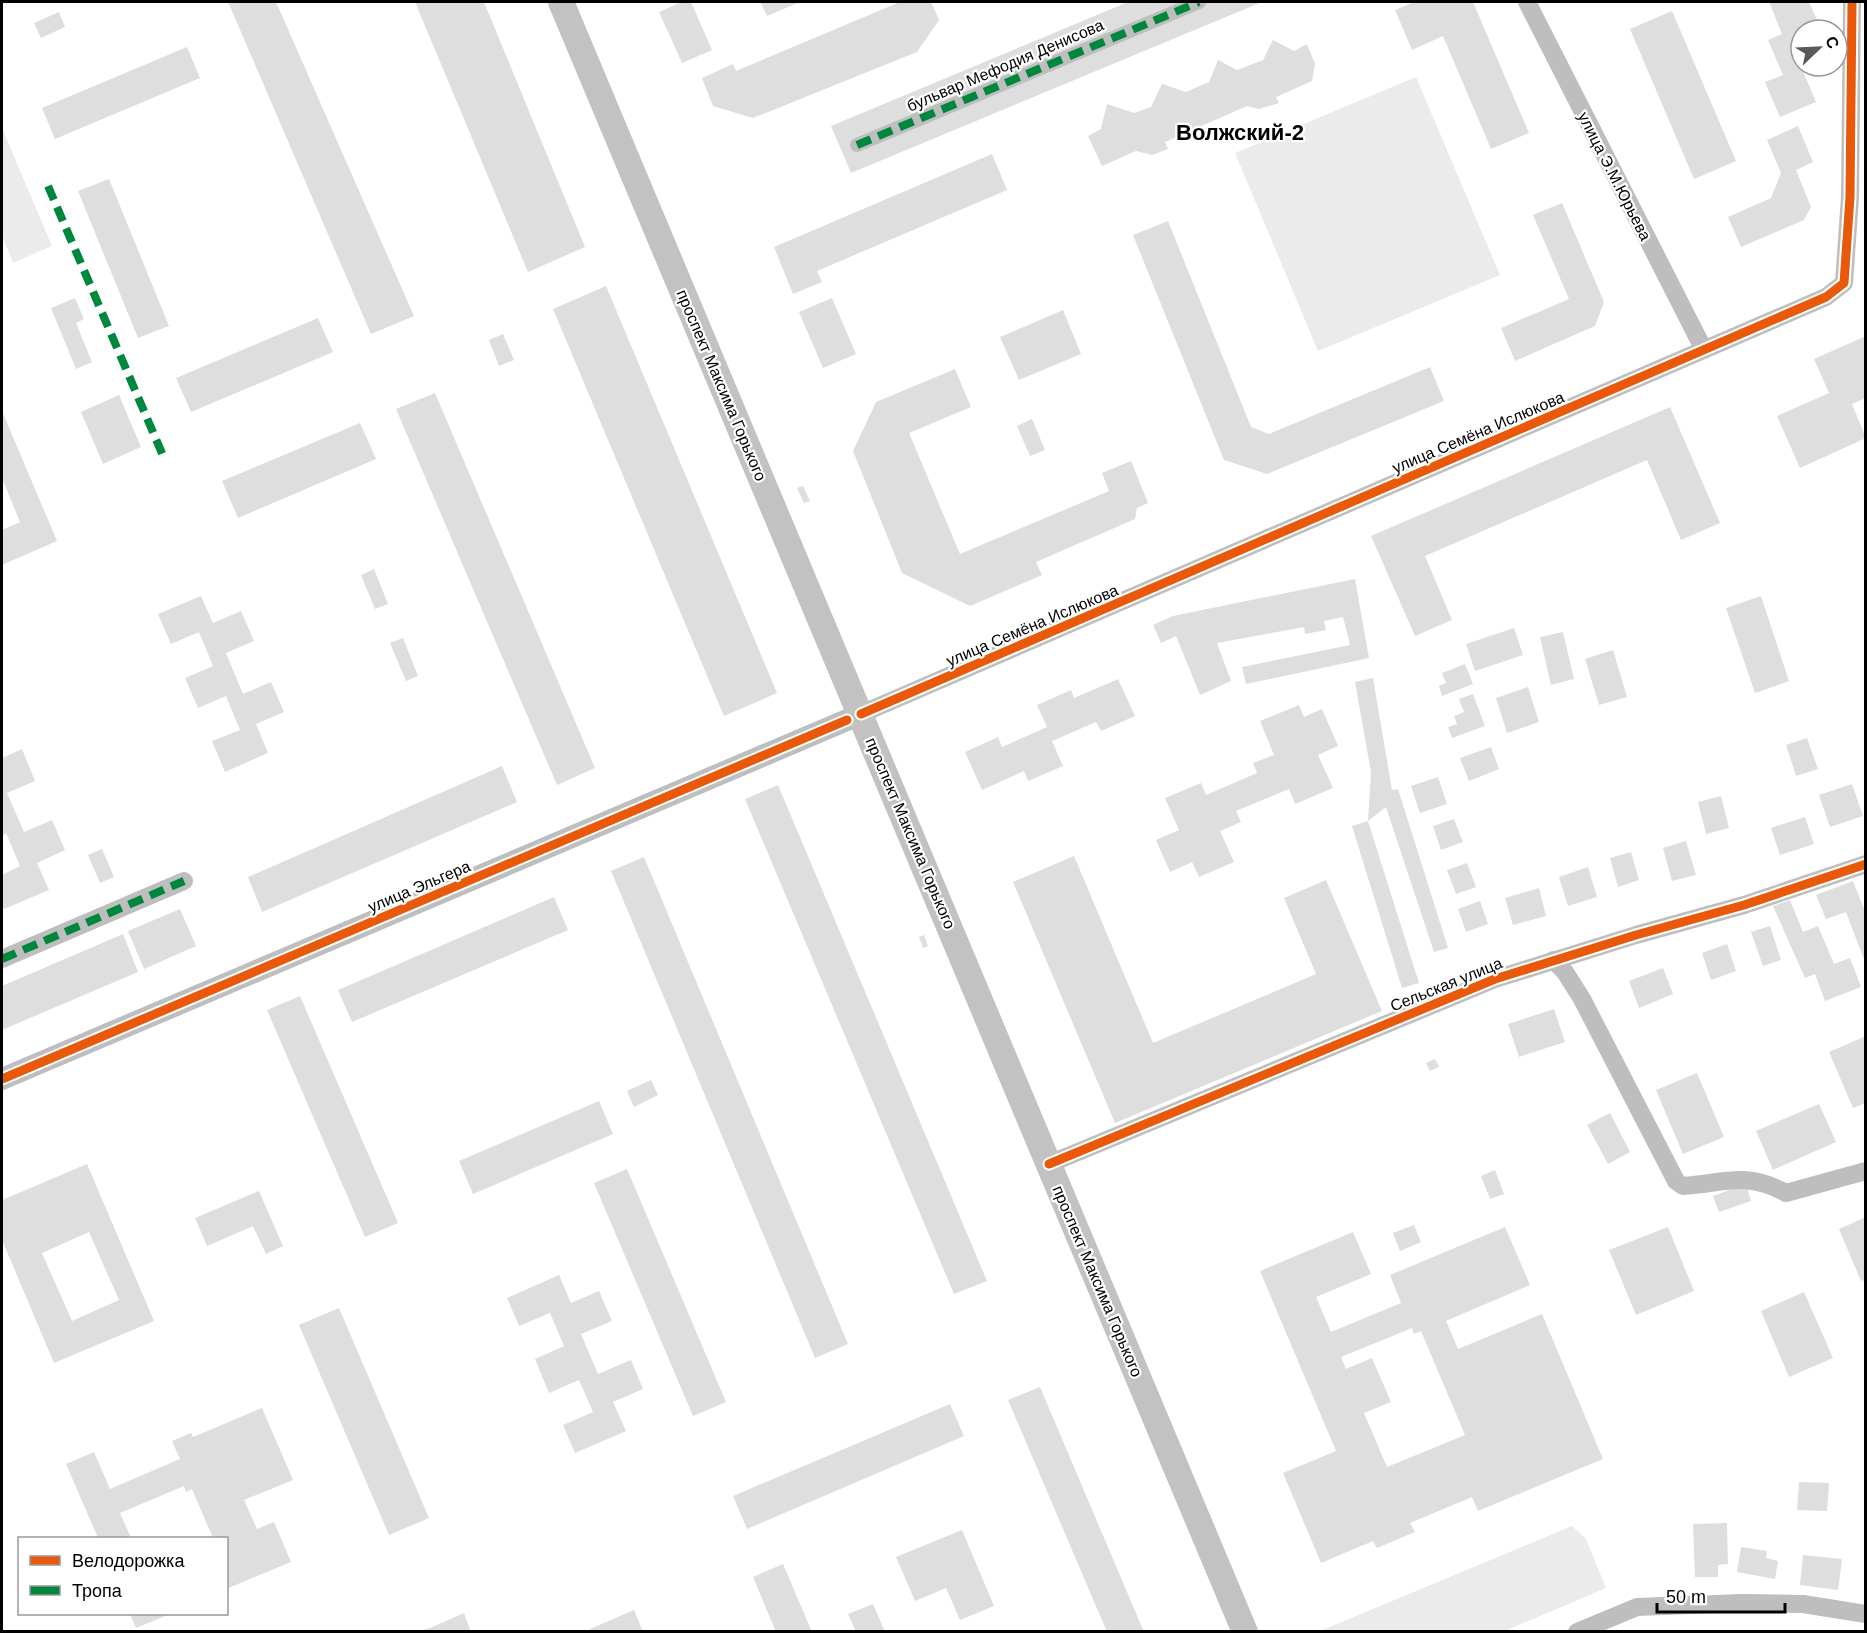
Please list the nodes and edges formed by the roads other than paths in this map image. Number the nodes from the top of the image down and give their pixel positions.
1 (544, 2) edge
2 (561, 2) edge
3 (1199, 2) edge
4 (1527, 2) edge
5 (1852, 2) edge
6 (857, 145) dead end
7 (654, 241) junction
8 (1704, 350) junction
9 (854, 717) junction
10 (1866, 864) edge
11 (184, 881) dead end
12 (2, 959) edge
13 (1552, 960) junction
14 (2, 1079) edge
15 (1042, 1168) junction
16 (1866, 1171) edge
17 (1082, 1262) junction
18 (1866, 1614) edge
19 (1228, 1632) edge
20 (1245, 1632) edge
21 (1577, 1632) edge

1 - 7 main road, проспект Максима Горького
2 - 7 main road, проспект Максима Горького
3 - 6 street, бульвар Мефодия Денисова
4 - 8 street, улица Э.М.Юрьева
5 - 8 street, улица Семёна Ислюкова
7 - 9 main road, проспект Максима Горького
8 - 9 street, улица Семёна Ислюкова
9 - 14 street, улица Эльгера
9 - 15 main road, проспект Максима Горького
10 - 13 street, Сельская улица
11 - 12 street
13 - 15 street, Сельская улица
13 - 16 street
15 - 17 main road, проспект Максима Горького
17 - 19 main road, проспект Максима Горького
17 - 20 main road, проспект Максима Горького
18 - 21 street

